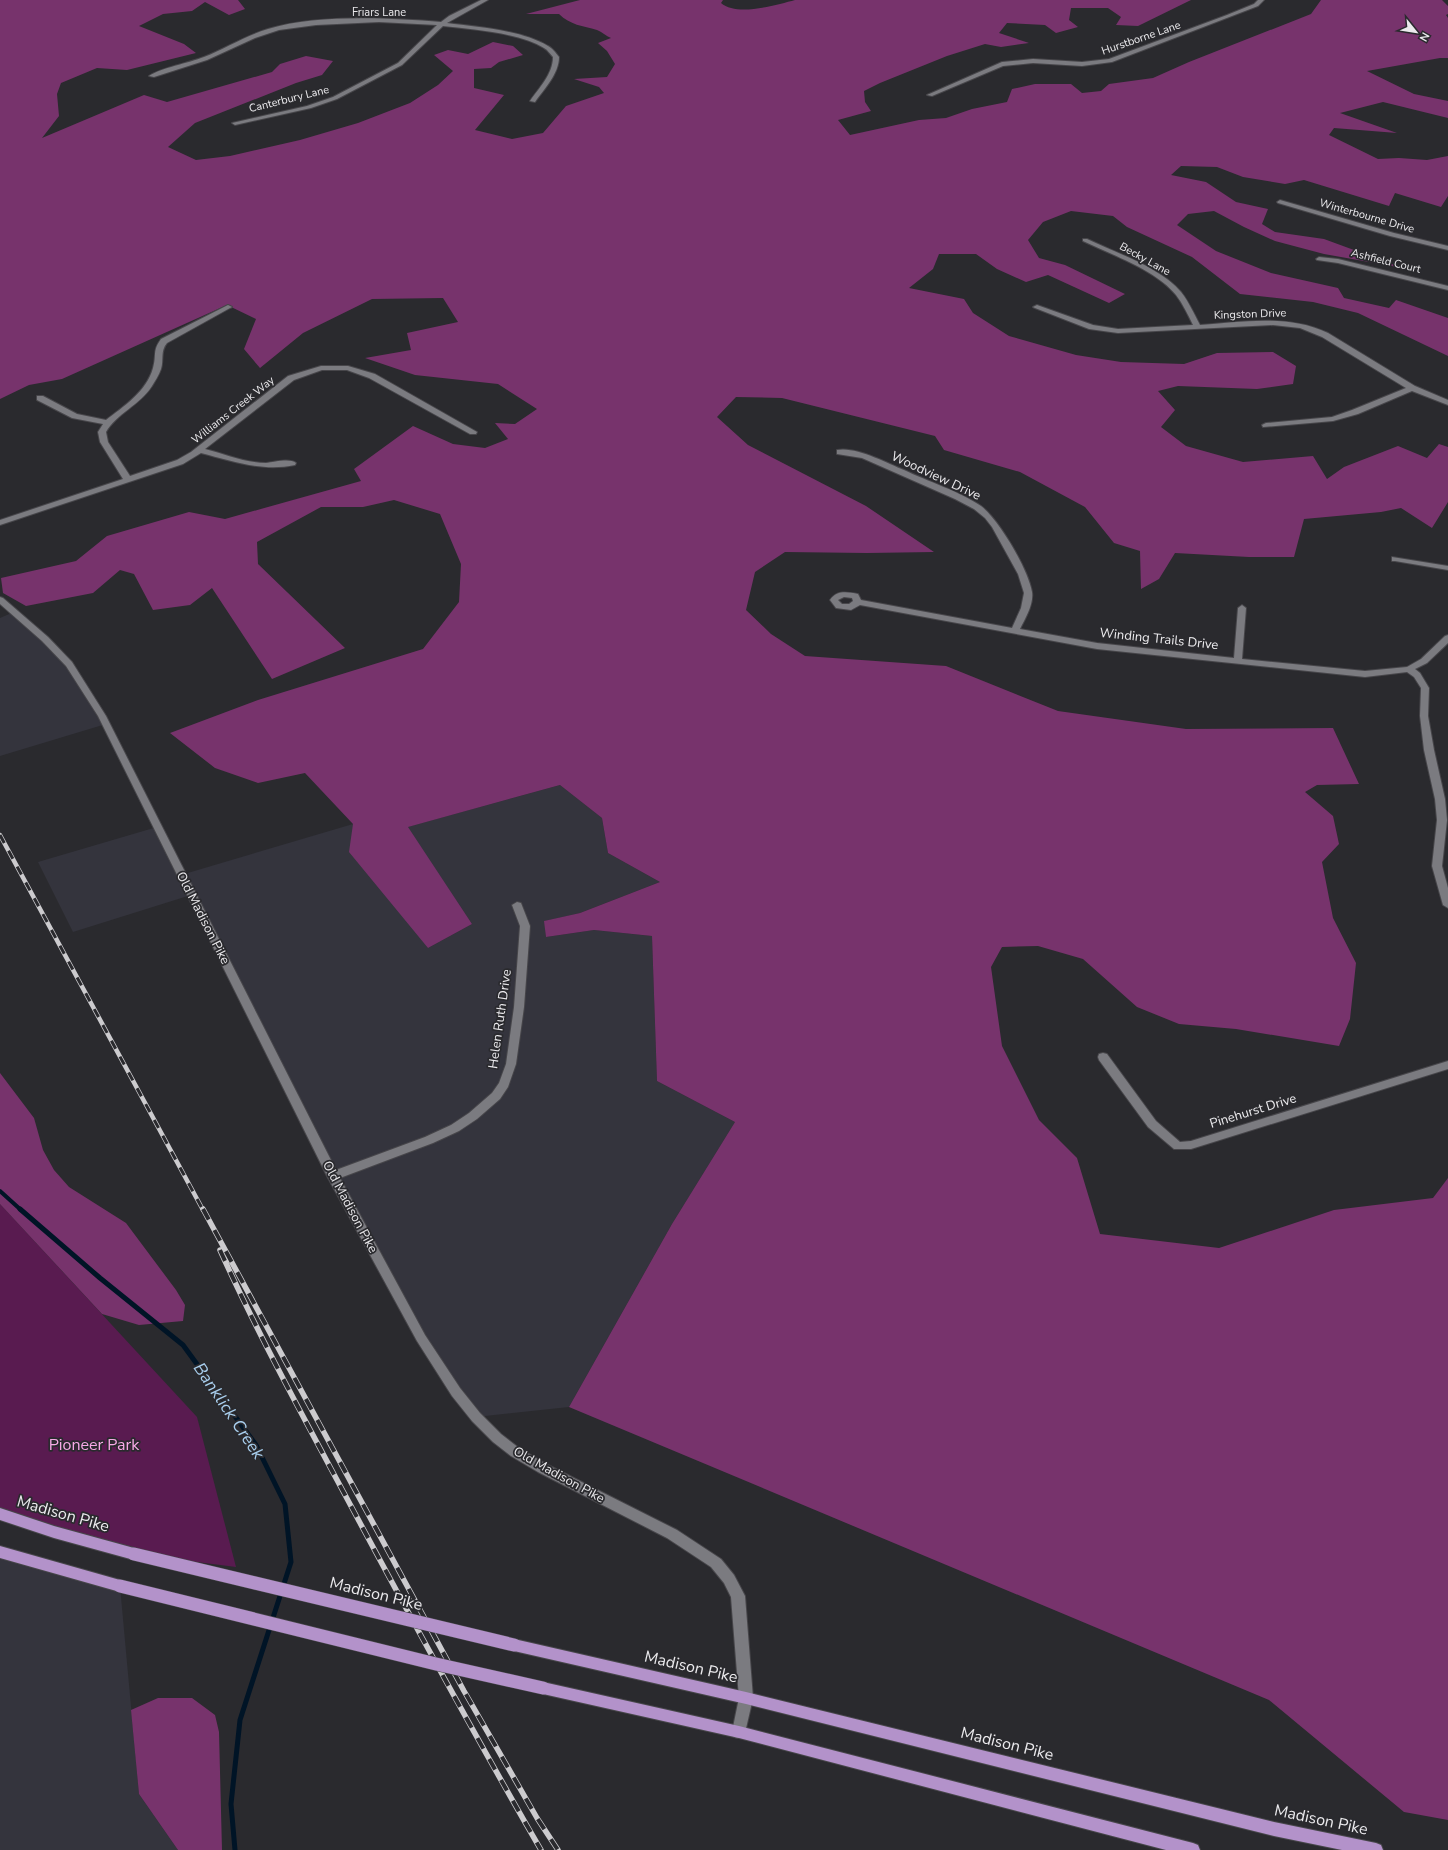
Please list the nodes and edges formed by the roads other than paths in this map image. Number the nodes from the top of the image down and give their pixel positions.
1 (485, 0) edge
2 (1261, 0) edge
3 (441, 24) junction
4 (152, 76) dead end
5 (930, 95) dead end
6 (533, 101) dead end
7 (235, 123) dead end
8 (1280, 202) dead end
9 (1085, 240) dead end
10 (1448, 248) edge
11 (1319, 259) dead end
12 (1448, 288) edge
13 (228, 307) dead end
14 (1037, 307) dead end
15 (1198, 328) junction
16 (1412, 388) junction
17 (40, 398) dead end
18 (1448, 403) edge
19 (107, 423) junction
20 (1266, 425) dead end
21 (473, 432) dead end
22 (200, 450) junction
23 (840, 452) dead end
24 (292, 463) dead end
25 (128, 480) junction
26 (0, 524) edge
27 (1394, 559) dead end
28 (1448, 568) edge
29 (0, 600) edge
30 (858, 602) dead end
31 (1242, 608) dead end
32 (1015, 632) junction
33 (1448, 638) edge
34 (1238, 660) junction
35 (1409, 668) junction
36 (518, 905) dead end
37 (1448, 905) edge
38 (1103, 1057) dead end
39 (1448, 1065) edge
40 (333, 1176) junction
41 (0, 1514) edge
42 (0, 1552) edge
43 (746, 1698) junction
44 (740, 1732) junction
45 (1193, 1850) edge
46 (1376, 1850) edge

1 - 3 street, Canterbury Lane
2 - 5 street, Hurstborne Lane
3 - 4 street, Friars Lane
3 - 6 street, Friars Lane
3 - 7 street, Canterbury Lane
8 - 10 street, Winterbourne Drive
9 - 15 street, Becky Lane
11 - 12 street, Ashfield Court
13 - 19 street
14 - 15 street, Kingston Drive
15 - 16 street, Kingston Drive
16 - 18 street, Kingston Drive
16 - 20 street
17 - 19 street
19 - 25 street
21 - 22 street, Williams Creek Way
22 - 24 street
22 - 25 street, Williams Creek Way
23 - 32 street, Woodview Drive
25 - 26 street, Williams Creek Way
27 - 28 street
29 - 40 street, Old Madison Pike
30 - 32 street, Winding Trails Drive
31 - 34 street
32 - 34 street, Winding Trails Drive
33 - 35 street, Winding Trails Drive
34 - 35 street, Winding Trails Drive
35 - 37 street
36 - 40 street, Helen Ruth Drive
38 - 39 street, Pinehurst Drive
40 - 43 street, Old Madison Pike
41 - 43 main road, Madison Pike, bridge
42 - 44 main road, bridge
43 - 44 street, Old Madison Pike
43 - 46 main road, Madison Pike
44 - 45 main road

